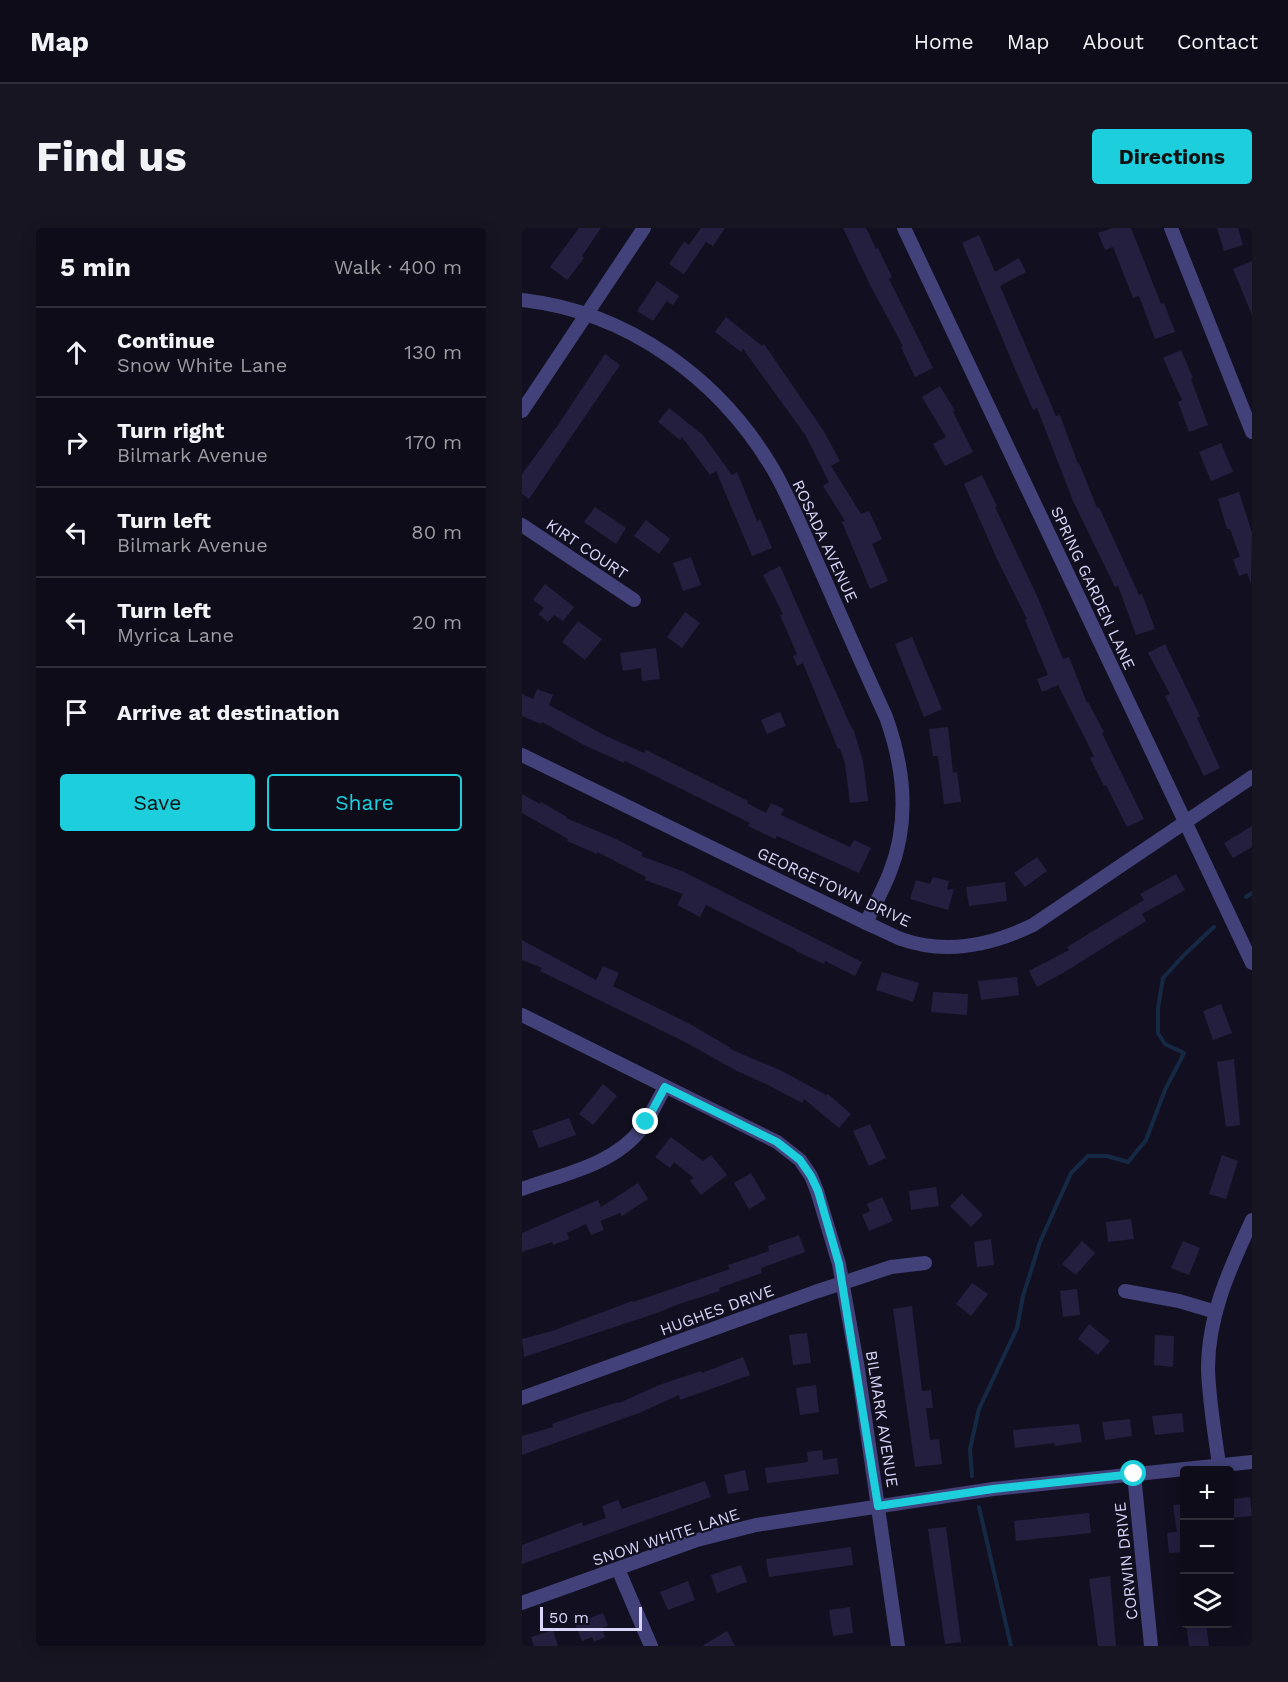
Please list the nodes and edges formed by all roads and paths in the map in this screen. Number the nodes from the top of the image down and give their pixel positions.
1 (644, 228) edge
2 (904, 228) edge
3 (1171, 228) edge
4 (522, 300) edge
5 (587, 314) junction
6 (522, 411) edge
7 (1252, 432) edge
8 (522, 525) edge
9 (634, 600) dead end
10 (522, 755) edge
11 (1252, 777) edge
12 (1185, 822) junction
13 (866, 923) junction
14 (1252, 963) edge
15 (522, 1015) edge
16 (665, 1087) junction
17 (522, 1189) edge
18 (1252, 1220) edge
19 (925, 1263) dead end
20 (843, 1283) junction
21 (1125, 1291) dead end
22 (1216, 1312) junction
23 (522, 1398) edge
24 (1252, 1462) edge
25 (1219, 1465) junction
26 (1134, 1474) junction
27 (878, 1506) junction
28 (618, 1569) junction
29 (522, 1603) edge
30 (651, 1646) edge
31 (898, 1646) edge
32 (1151, 1646) edge

1 - 5 street
2 - 12 street, SPRING GARDEN LANE
3 - 7 street
4 - 5 street, ROSADA AVENUE
5 - 6 street
5 - 13 street, ROSADA AVENUE
8 - 9 street, KIRT COURT
10 - 13 street, GEORGETOWN DRIVE
11 - 12 street, GEORGETOWN DRIVE
12 - 13 street, GEORGETOWN DRIVE
12 - 14 street, SPRING GARDEN LANE
15 - 16 street, BILMARK AVENUE
16 - 17 street
16 - 20 street, BILMARK AVENUE
18 - 22 street
19 - 20 street, HUGHES DRIVE
20 - 23 street, HUGHES DRIVE
20 - 27 street, BILMARK AVENUE
21 - 22 street
22 - 25 street
24 - 25 street, SNOW WHITE LANE
25 - 26 street, SNOW WHITE LANE
26 - 27 street, SNOW WHITE LANE
26 - 32 street, CORWIN DRIVE
27 - 28 street, SNOW WHITE LANE
27 - 31 street, BILMARK AVENUE
28 - 29 street, SNOW WHITE LANE
28 - 30 street

